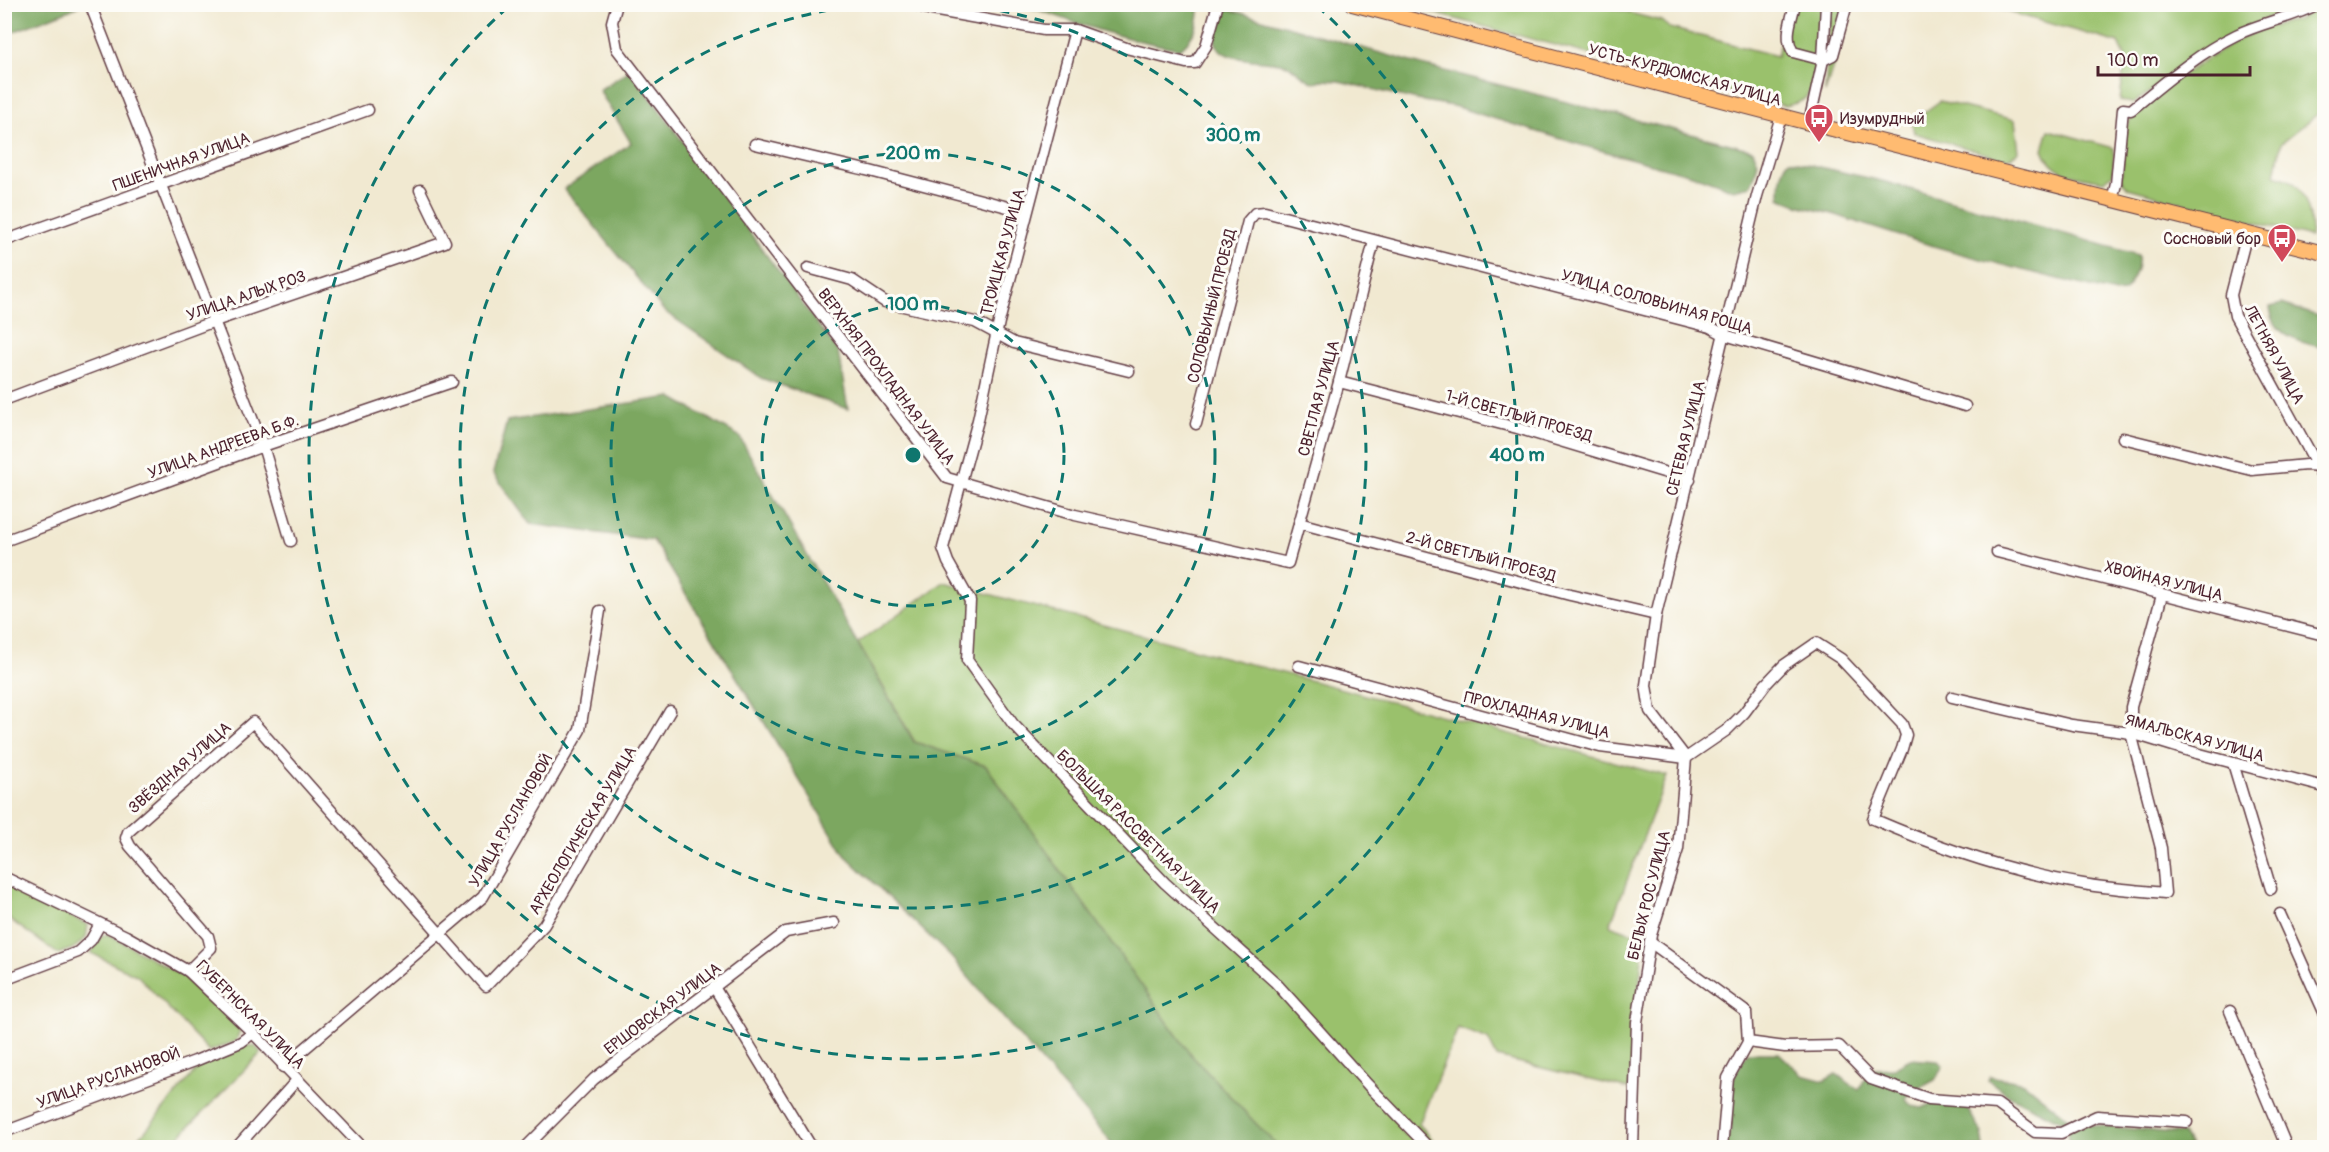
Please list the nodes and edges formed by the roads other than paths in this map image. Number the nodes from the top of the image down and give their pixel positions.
1 (90, 4) edge
2 (617, 4) edge
3 (912, 4) edge
4 (1218, 4) edge
5 (1352, 4) edge
6 (1795, 4) edge
7 (1826, 4) edge
8 (1847, 4) edge
9 (2318, 4) edge
10 (1075, 30) junction
11 (1823, 60) junction
12 (368, 110) dead end
13 (1781, 116) junction
14 (1809, 123) junction
15 (755, 144) dead end
16 (160, 184) junction
17 (420, 190) dead end
18 (2112, 200) junction
19 (1027, 212) junction
20 (2247, 232) junction
21 (4, 241) edge
22 (1374, 241) junction
23 (2325, 253) edge
24 (808, 268) dead end
25 (212, 322) junction
26 (996, 333) junction
27 (1725, 335) junction
28 (1129, 371) dead end
29 (452, 382) dead end
30 (1339, 382) junction
31 (4, 400) edge
32 (1965, 406) dead end
33 (1196, 424) dead end
34 (2123, 438) dead end
35 (262, 446) junction
36 (2321, 466) edge
37 (1690, 480) junction
38 (961, 482) junction
39 (2325, 483) edge
40 (1299, 523) junction
41 (4, 541) edge
42 (291, 542) dead end
43 (1997, 552) dead end
44 (1288, 562) joint
45 (2162, 595) junction
46 (600, 611) dead end
47 (1656, 615) junction
48 (2325, 635) edge
49 (1299, 666) dead end
50 (1952, 697) dead end
51 (670, 711) dead end
52 (2131, 733) junction
53 (1686, 758) junction
54 (2233, 763) junction
55 (2325, 787) edge
56 (4, 878) edge
57 (2271, 890) dead end
58 (2280, 914) dead end
59 (834, 923) dead end
60 (100, 924) junction
61 (440, 934) junction
62 (1650, 942) junction
63 (188, 971) junction
64 (4, 980) edge
65 (714, 987) junction
66 (2230, 1011) dead end
67 (2325, 1012) edge
68 (253, 1034) junction
69 (1748, 1042) junction
70 (283, 1067) junction
71 (297, 1080) junction
72 (2187, 1122) dead end
73 (4, 1132) edge
74 (358, 1146) edge
75 (236, 1148) edge
76 (525, 1148) edge
77 (812, 1148) edge
78 (1429, 1148) edge
79 (1633, 1148) edge
80 (1722, 1148) edge
81 (2287, 1148) edge

1 - 16 street
2 - 38 street, ВЕРХНЯЯ ПРОХЛАДНАЯ УЛИЦА
3 - 10 street
4 - 10 street
5 - 13 main road, УСТЬ-КУРДЮМСКАЯ УЛИЦА
6 - 11 street
7 - 11 street
8 - 11 street
9 - 18 street
10 - 19 street, ТРОИЦКАЯ УЛИЦА
11 - 14 street
12 - 16 street, ПШЕНИЧНАЯ УЛИЦА
13 - 14 main road, УСТЬ-КУРДЮМСКАЯ УЛИЦА
13 - 27 street, СЕТЕВАЯ УЛИЦА
14 - 18 main road, УСТЬ-КУРДЮМСКАЯ УЛИЦА
15 - 19 street
16 - 21 street, ПШЕНИЧНАЯ УЛИЦА
16 - 25 street
17 - 25 street, УЛИЦА АЛЫХ РОЗ
18 - 20 main road, УСТЬ-КУРДЮМСКАЯ УЛИЦА
19 - 26 street, ТРОИЦКАЯ УЛИЦА
20 - 23 main road, УСТЬ-КУРДЮМСКАЯ УЛИЦА
20 - 36 street, ЛЕТНЯЯ УЛИЦА
22 - 27 street, УЛИЦА СОЛОВЬИНАЯ РОЩА
22 - 30 street, СВЕТЛАЯ УЛИЦА
22 - 33 street, СОЛОВЬИНЫЙ ПРОЕЗД
24 - 26 street
25 - 31 street, УЛИЦА АЛЫХ РОЗ
25 - 35 street
26 - 28 street
26 - 38 street, ТРОИЦКАЯ УЛИЦА
27 - 32 street, УЛИЦА СОЛОВЬИНАЯ РОЩА
27 - 37 street, СЕТЕВАЯ УЛИЦА
29 - 35 street, УЛИЦА АНДРЕЕВА Б.Ф.
30 - 37 street, 1-Й СВЕТЛЫЙ ПРОЕЗД
30 - 40 street, СВЕТЛАЯ УЛИЦА
34 - 36 street
35 - 41 street, УЛИЦА АНДРЕЕВА Б.Ф.
35 - 42 street
36 - 39 street, ЛЕТНЯЯ УЛИЦА
37 - 47 street, СЕТЕВАЯ УЛИЦА
38 - 44 street, ВЕРХНЯЯ ПРОХЛАДНАЯ УЛИЦА
38 - 78 street, БОЛЬШАЯ РАССВЕТНАЯ УЛИЦА
40 - 44 street, СВЕТЛАЯ УЛИЦА
40 - 47 street, 2-Й СВЕТЛЫЙ ПРОЕЗД
43 - 45 street, ХВОЙНАЯ УЛИЦА
45 - 48 street, ХВОЙНАЯ УЛИЦА
45 - 52 street
46 - 61 street, УЛИЦА РУСЛАНОВОЙ
47 - 53 street, СЕТЕВАЯ УЛИЦА
49 - 53 street, ПРОХЛАДНАЯ УЛИЦА
50 - 52 street, ЯМАЛЬСКАЯ УЛИЦА
51 - 61 street, АРХЕОЛОГИЧЕСКАЯ УЛИЦА
52 - 53 street
52 - 54 street, ЯМАЛЬСКАЯ УЛИЦА
53 - 62 street, БЕЛЫХ РОС УЛИЦА
54 - 55 street, ЯМАЛЬСКАЯ УЛИЦА
54 - 57 street
56 - 60 street, ГУБЕРНСКАЯ УЛИЦА
58 - 67 street
59 - 65 street, ЕРШОВСКАЯ УЛИЦА
60 - 63 street, ГУБЕРНСКАЯ УЛИЦА
60 - 64 street
61 - 63 street, ЗВЁЗДНАЯ УЛИЦА
61 - 70 street, УЛИЦА РУСЛАНОВОЙ
62 - 69 street
62 - 79 street, БЕЛЫХ РОС УЛИЦА
63 - 68 street, ГУБЕРНСКАЯ УЛИЦА
65 - 76 street, ЕРШОВСКАЯ УЛИЦА
65 - 77 street
66 - 81 street
68 - 70 street, ГУБЕРНСКАЯ УЛИЦА
68 - 73 street, УЛИЦА РУСЛАНОВОЙ
69 - 72 street
69 - 80 street
70 - 71 street, ГУБЕРНСКАЯ УЛИЦА
71 - 74 street, ГУБЕРНСКАЯ УЛИЦА
71 - 75 street

